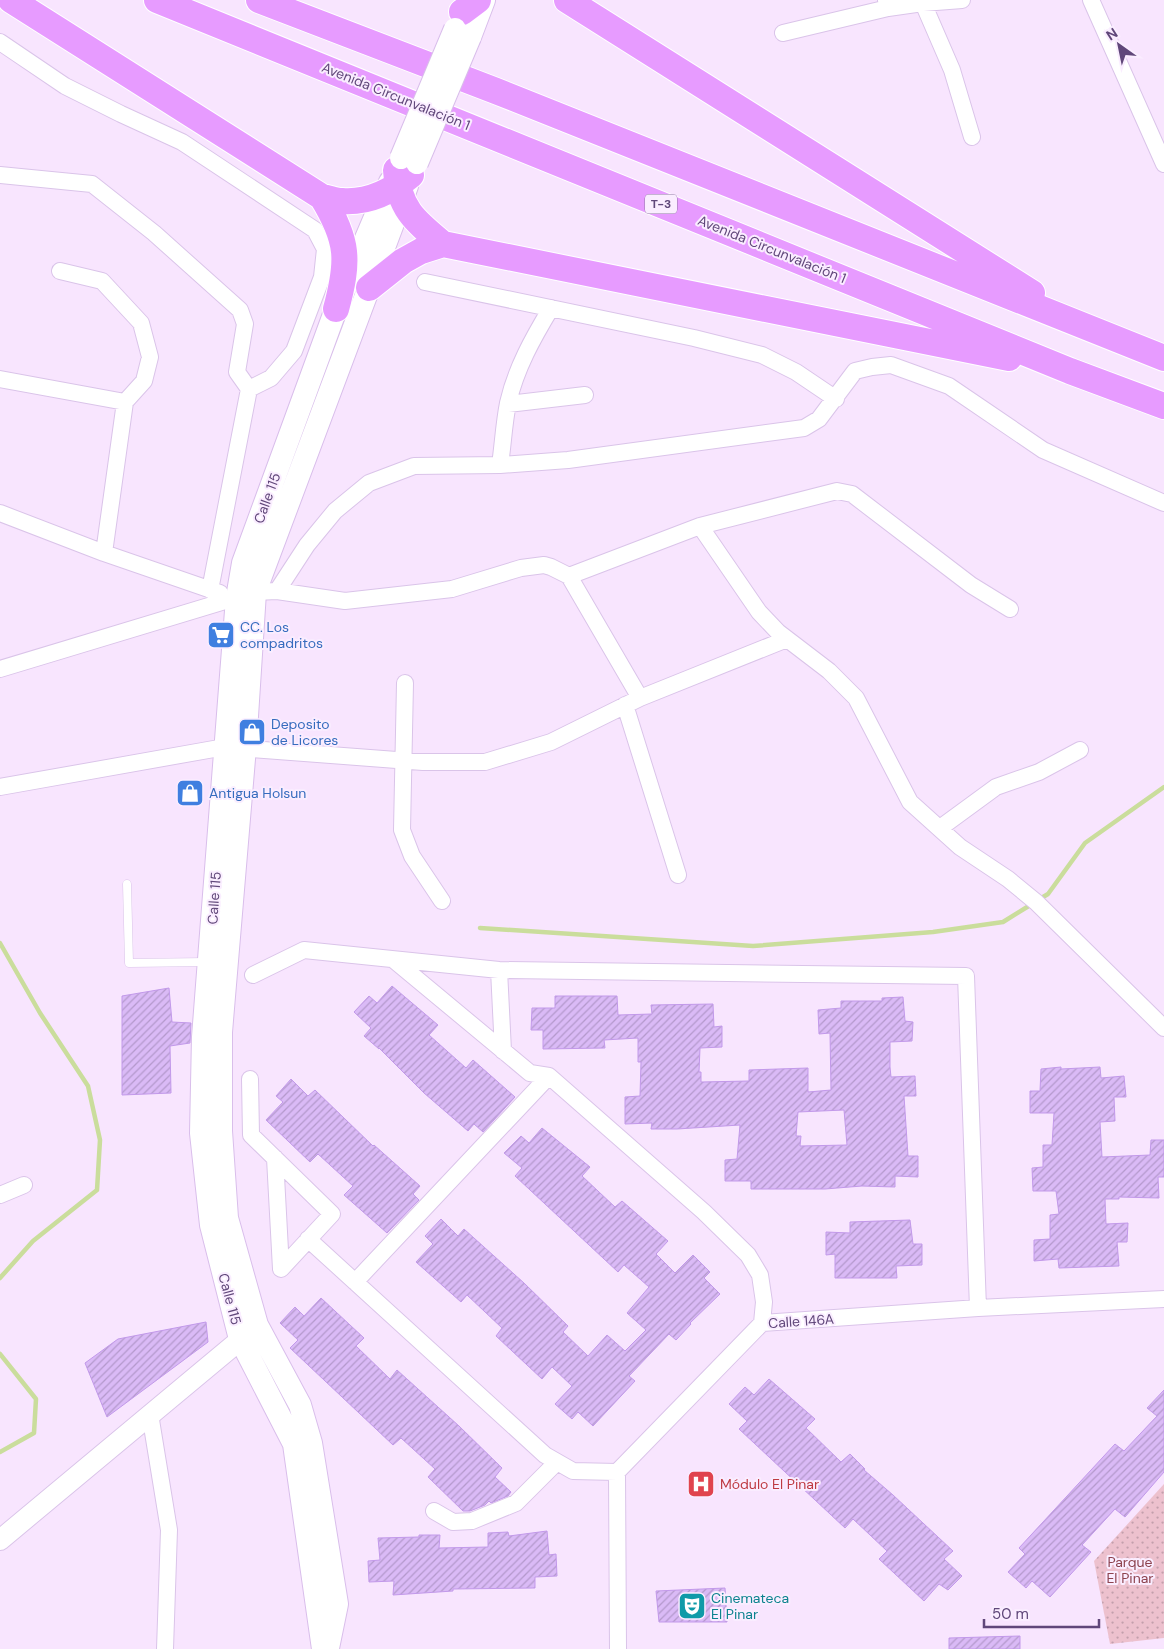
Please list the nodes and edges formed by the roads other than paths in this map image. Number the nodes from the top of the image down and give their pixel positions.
1 (11, 0) edge
2 (158, 0) edge
3 (259, 0) edge
4 (567, 0) edge
5 (962, 0) edge
6 (1091, 0) edge
7 (924, 3) junction
8 (887, 4) edge
9 (471, 11) edge
10 (783, 33) dead end
11 (0, 42) edge
12 (972, 137) dead end
13 (1164, 164) edge
14 (0, 175) edge
15 (402, 178) junction
16 (322, 197) junction
17 (443, 244) junction
18 (60, 271) dead end
19 (425, 282) dead end
20 (369, 288) junction
21 (551, 308) junction
22 (336, 309) junction
23 (1087, 328) junction
24 (1164, 358) edge
25 (1070, 371) junction
26 (0, 379) edge
27 (249, 390) junction
28 (585, 395) dead end
29 (836, 398) junction
30 (125, 402) junction
31 (508, 404) junction
32 (1164, 406) edge
33 (500, 464) junction
34 (1164, 503) edge
35 (0, 513) edge
36 (700, 526) junction
37 (104, 552) junction
38 (568, 576) junction
39 (210, 590) junction
40 (277, 591) junction
41 (246, 595) junction
42 (1010, 609) dead end
43 (787, 639) junction
44 (0, 669) edge
45 (405, 684) dead end
46 (633, 702) junction
47 (235, 747) junction
48 (1080, 750) dead end
49 (403, 760) junction
50 (0, 788) edge
51 (940, 828) junction
52 (678, 875) dead end
53 (127, 884) dead end
54 (442, 901) dead end
55 (394, 960) junction
56 (209, 962) junction
57 (499, 970) junction
58 (253, 975) dead end
59 (1164, 1028) edge
60 (503, 1051) junction
61 (549, 1076) junction
62 (250, 1079) dead end
63 (275, 1158) junction
64 (24, 1185) dead end
65 (0, 1195) edge
66 (308, 1239) junction
67 (355, 1282) junction
68 (1162, 1297) edge
69 (978, 1308) junction
70 (762, 1323) junction
71 (249, 1332) junction
72 (150, 1414) junction
73 (557, 1462) junction
74 (618, 1472) junction
75 (434, 1511) dead end
76 (0, 1540) edge
77 (165, 1649) edge
78 (323, 1649) edge
79 (328, 1649) edge
80 (618, 1649) edge

1 - 16 main road
2 - 25 main road, Avenida Circunvalación 1 / T-3
3 - 23 main road
4 - 23 main road
5 - 7 street
6 - 13 street
7 - 8 street
7 - 12 street
8 - 10 street
9 - 15 main road, bridge
11 - 27 street
14 - 27 street
15 - 16 main road
15 - 17 main road
15 - 20 main road, Calle 115
15 - 22 main road, Calle 115
16 - 22 main road
17 - 20 main road
17 - 25 main road
18 - 30 street
19 - 21 street
20 - 41 main road, Calle 115
21 - 29 street
21 - 31 street
22 - 41 main road, Calle 115
23 - 24 main road
25 - 32 main road, Avenida Circunvalación 1 / T-3
26 - 30 street
27 - 39 street
28 - 31 street
29 - 33 street
29 - 34 street
30 - 37 street
31 - 33 street
33 - 40 street
35 - 37 street
36 - 38 street
36 - 42 street
36 - 43 street
37 - 39 street
38 - 40 street
38 - 46 street
39 - 41 street
40 - 41 street
41 - 44 street
41 - 47 main road, Calle 115
43 - 46 street
43 - 51 street
45 - 49 street
46 - 49 street
46 - 52 street
47 - 49 street
47 - 50 street
47 - 56 main road, Calle 115
47 - 71 main road, Calle 115
48 - 51 street
49 - 54 street
51 - 59 street
53 - 56 lane
55 - 57 street
55 - 58 street
55 - 60 street
56 - 71 main road, Calle 115
57 - 60 street
57 - 69 street
60 - 61 street
61 - 67 street
61 - 70 street
62 - 63 street
63 - 66 street
63 - 66 street
64 - 65 street
66 - 67 street
67 - 73 street
68 - 69 street, Calle 146A
69 - 70 street, Calle 146A
70 - 74 street, Calle 146A
71 - 72 street
71 - 78 main road, Calle 115
71 - 79 main road, Calle 115
72 - 76 street
72 - 77 street
73 - 74 street
73 - 75 street
74 - 80 street

